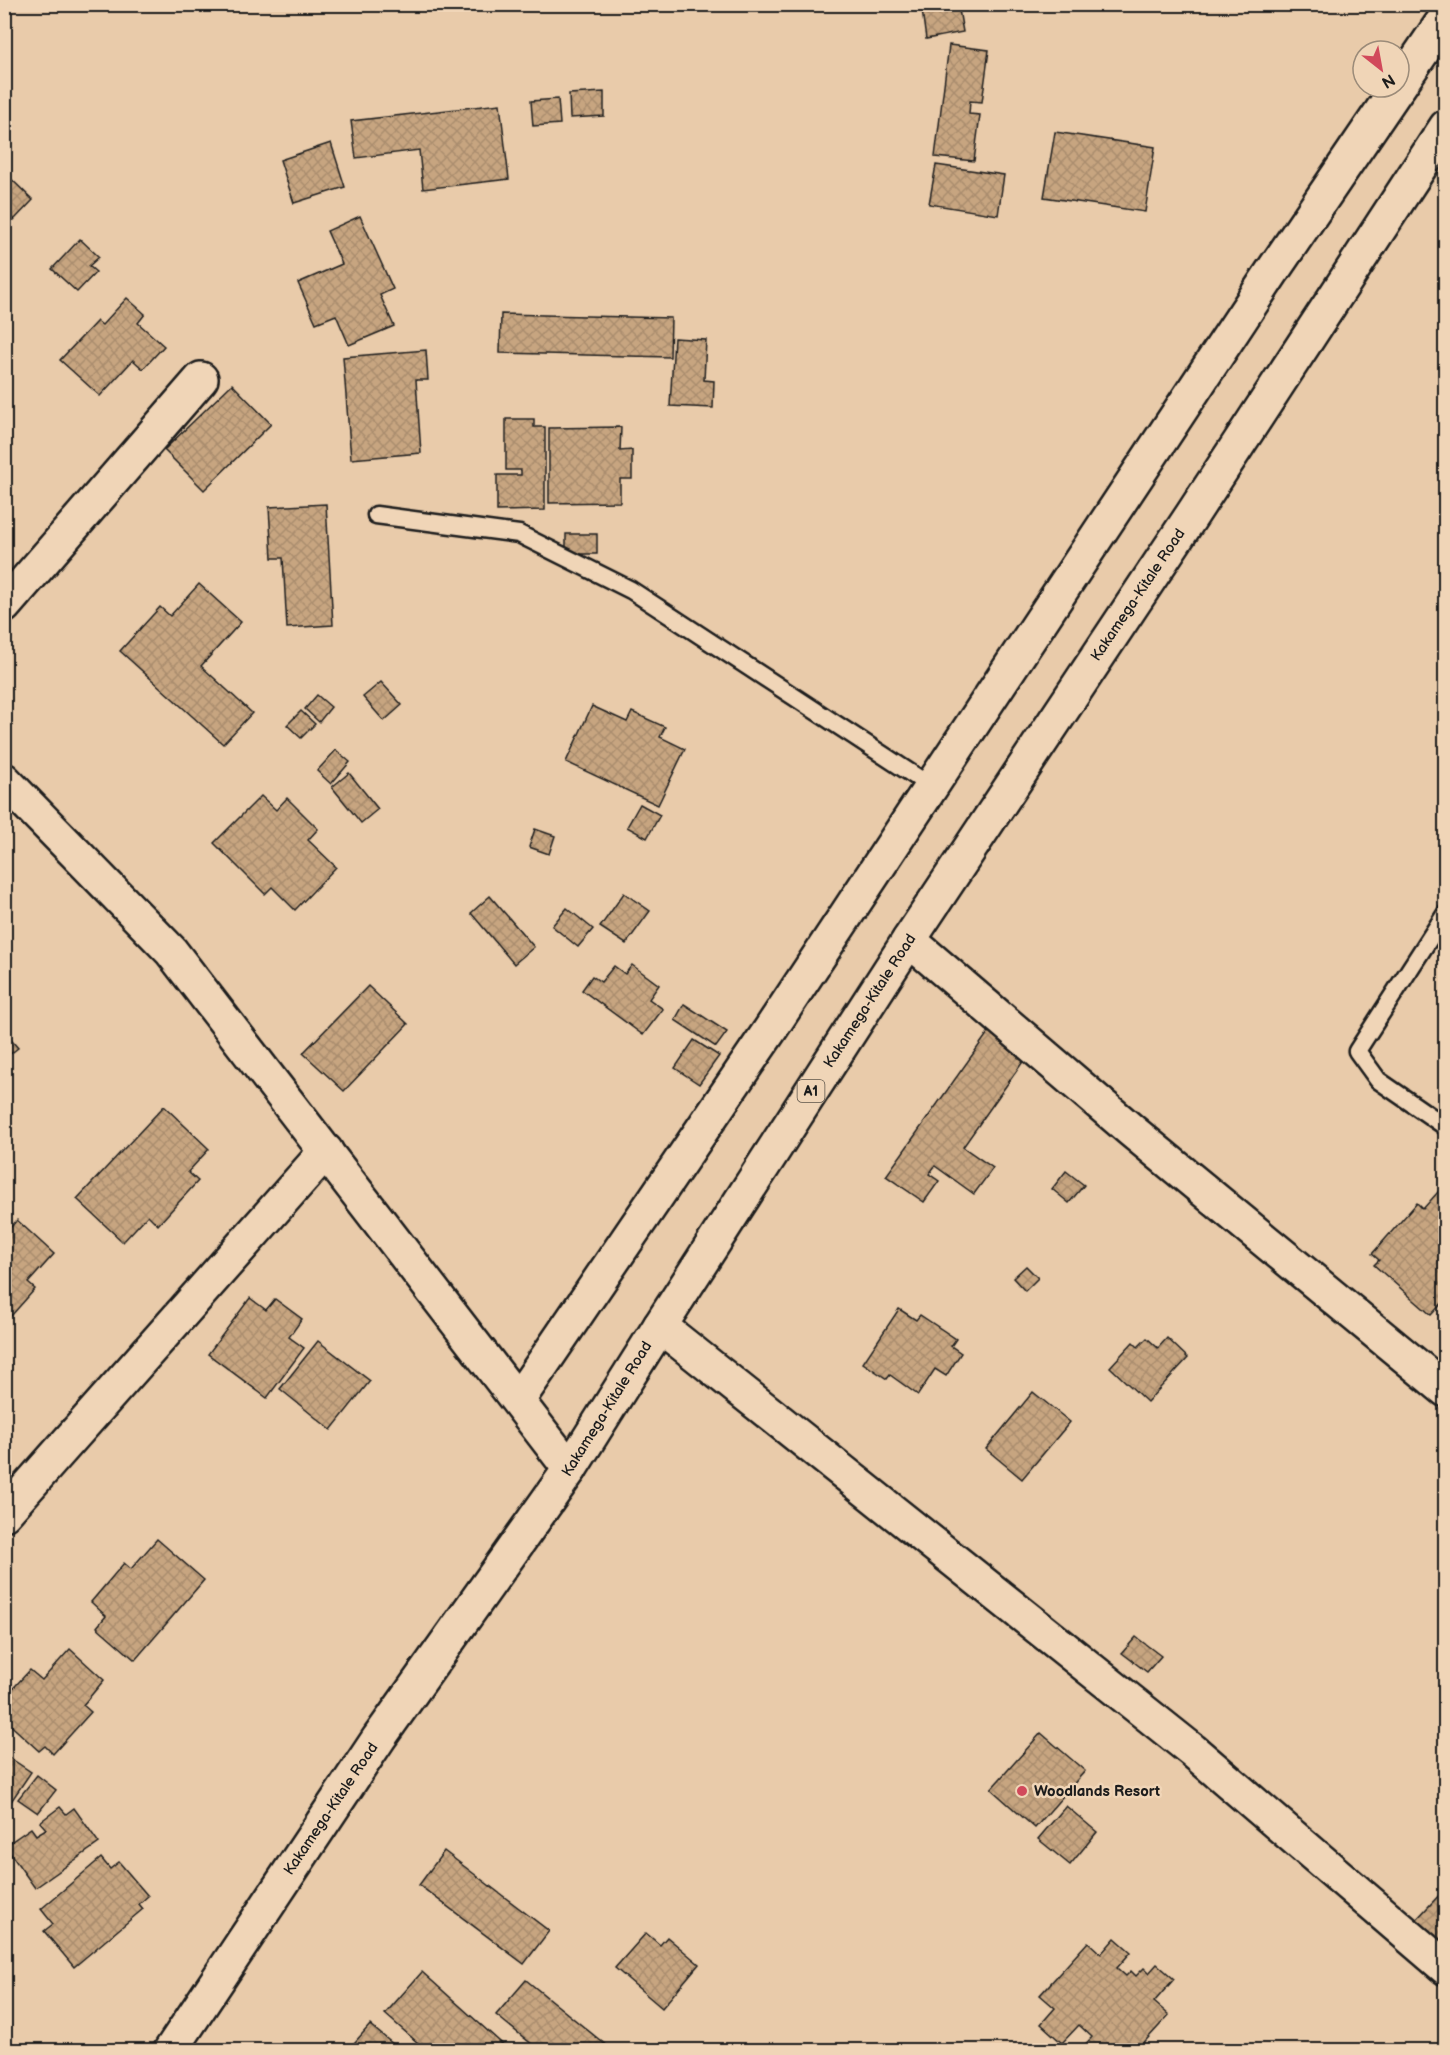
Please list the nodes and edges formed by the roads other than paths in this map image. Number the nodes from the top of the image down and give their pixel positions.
1 (1446, 17) edge
2 (1411, 68) edge
3 (1390, 99) edge
4 (1446, 127) edge
5 (201, 379) dead end
6 (376, 515) dead end
7 (4, 606) edge
8 (4, 780) edge
9 (932, 787) junction
10 (1446, 913) edge
11 (909, 940) junction
12 (1446, 1127) edge
13 (326, 1151) junction
14 (660, 1326) junction
15 (1446, 1390) edge
16 (518, 1400) junction
17 (570, 1469) junction
18 (4, 1514) edge
19 (1446, 1968) edge
20 (171, 2050) edge

1 - 2 main road
3 - 9 main road
4 - 11 main road, Kakamega-Kitale Road / A1
5 - 7 main road
6 - 9 lane
8 - 13 main road
9 - 16 main road
10 - 12 lane
11 - 14 main road, Kakamega-Kitale Road / A1
11 - 15 main road
13 - 16 main road
13 - 18 main road
14 - 17 main road, Kakamega-Kitale Road / A1
14 - 19 main road
16 - 17 main road
17 - 20 main road, Kakamega-Kitale Road / A1

